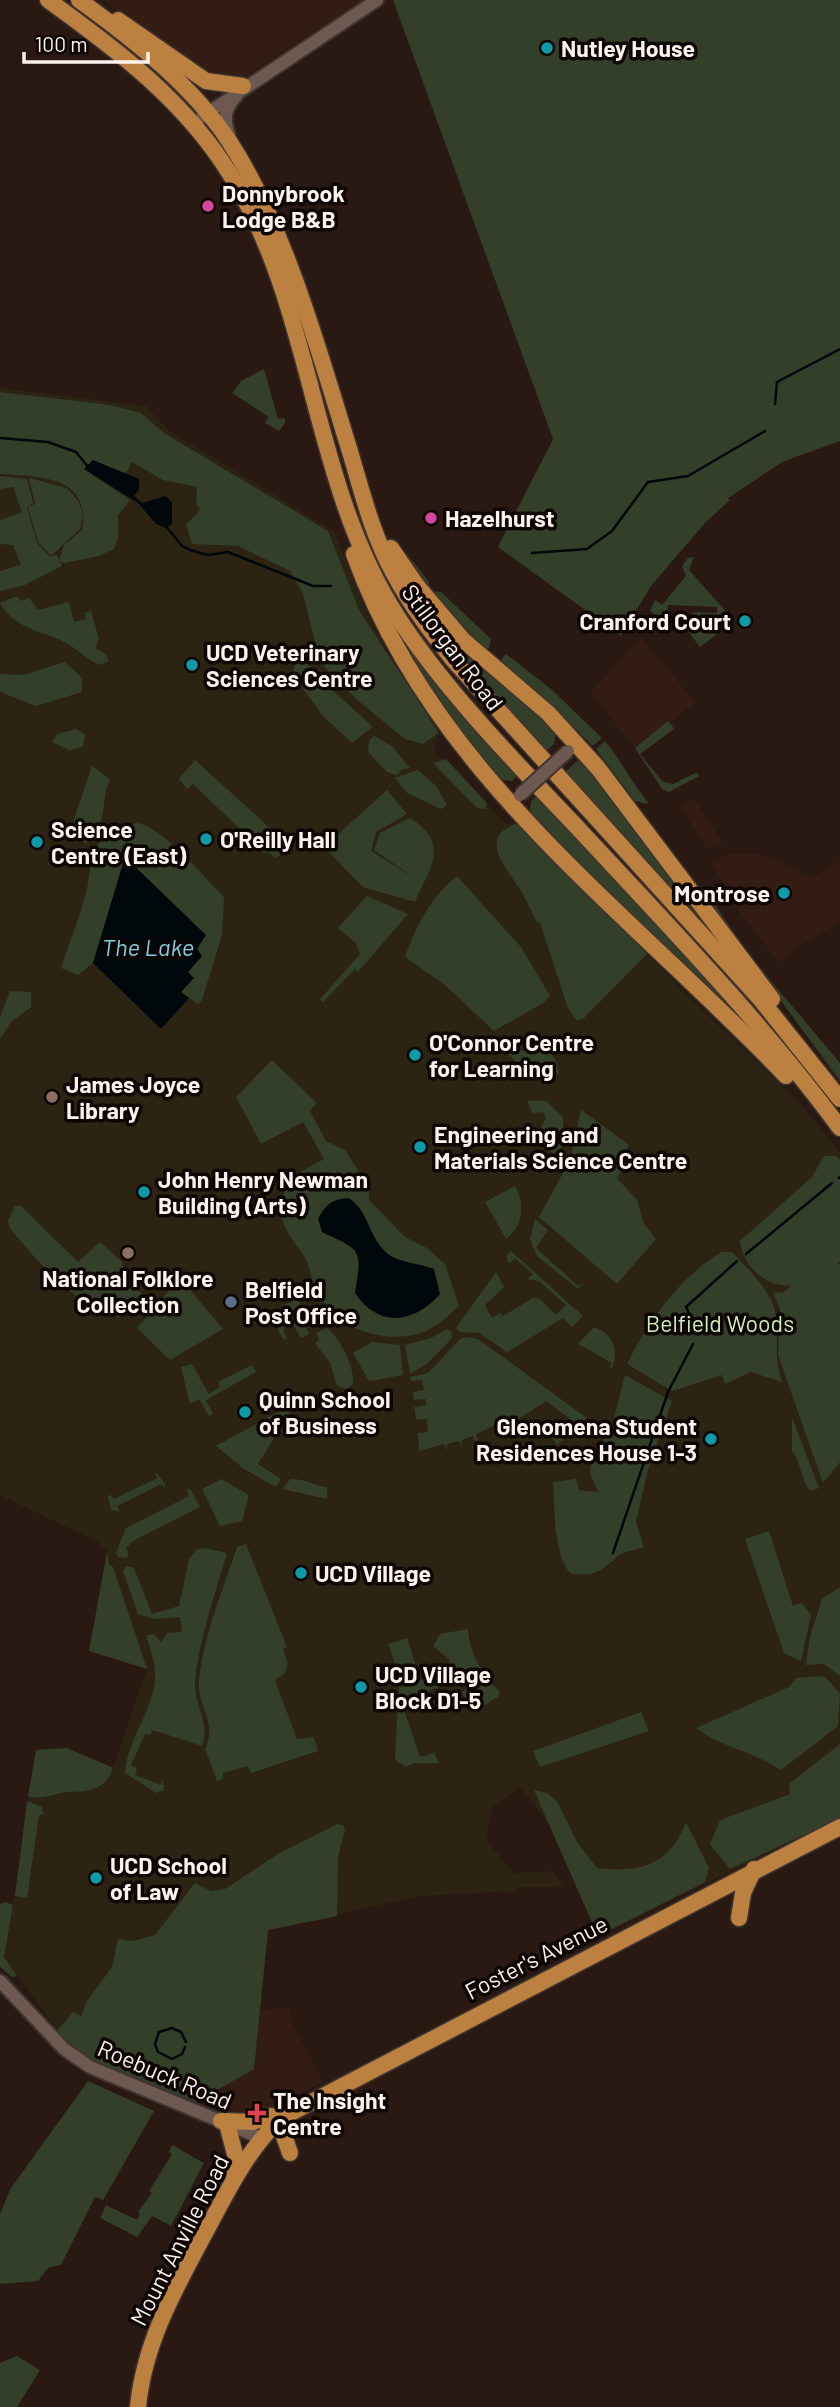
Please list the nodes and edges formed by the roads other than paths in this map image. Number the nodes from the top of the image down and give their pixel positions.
1 (48, 0) edge
2 (377, 0) edge
3 (85, 4) edge
4 (243, 86) junction
5 (207, 112) junction
6 (194, 124) junction
7 (230, 143) junction
8 (351, 456) junction
9 (346, 512) junction
10 (573, 747) junction
11 (515, 800) junction
12 (840, 1097) edge
13 (840, 1128) edge
14 (840, 1135) edge
15 (840, 1826) edge
16 (754, 1869) junction
17 (738, 1919) dead end
18 (0, 1981) edge
19 (283, 2117) junction
20 (224, 2123) junction
21 (261, 2138) junction
22 (290, 2153) dead end
23 (233, 2180) junction
24 (138, 2407) edge

1 - 6 main road, Stillorgan Road
2 - 4 street
3 - 4 main road
3 - 5 main road, Stillorgan Road
4 - 5 street
4 - 7 street
5 - 6 street
5 - 7 main road, Stillorgan Road
6 - 9 main road, Stillorgan Road
7 - 8 main road, Stillorgan Road
8 - 10 main road
8 - 12 main road, Stillorgan Road
9 - 11 main road
9 - 13 main road, Stillorgan Road
10 - 11 street, bridge
10 - 12 main road
11 - 14 main road
15 - 16 main road, Foster's Avenue
16 - 17 main road
16 - 19 main road, Foster's Avenue
18 - 20 street, Roebuck Road
19 - 20 main road
19 - 21 main road, Foster's Avenue
19 - 22 main road
20 - 21 street, Roebuck Road
20 - 23 main road
21 - 23 main road, Mount Anville Road
23 - 24 main road, Mount Anville Road

